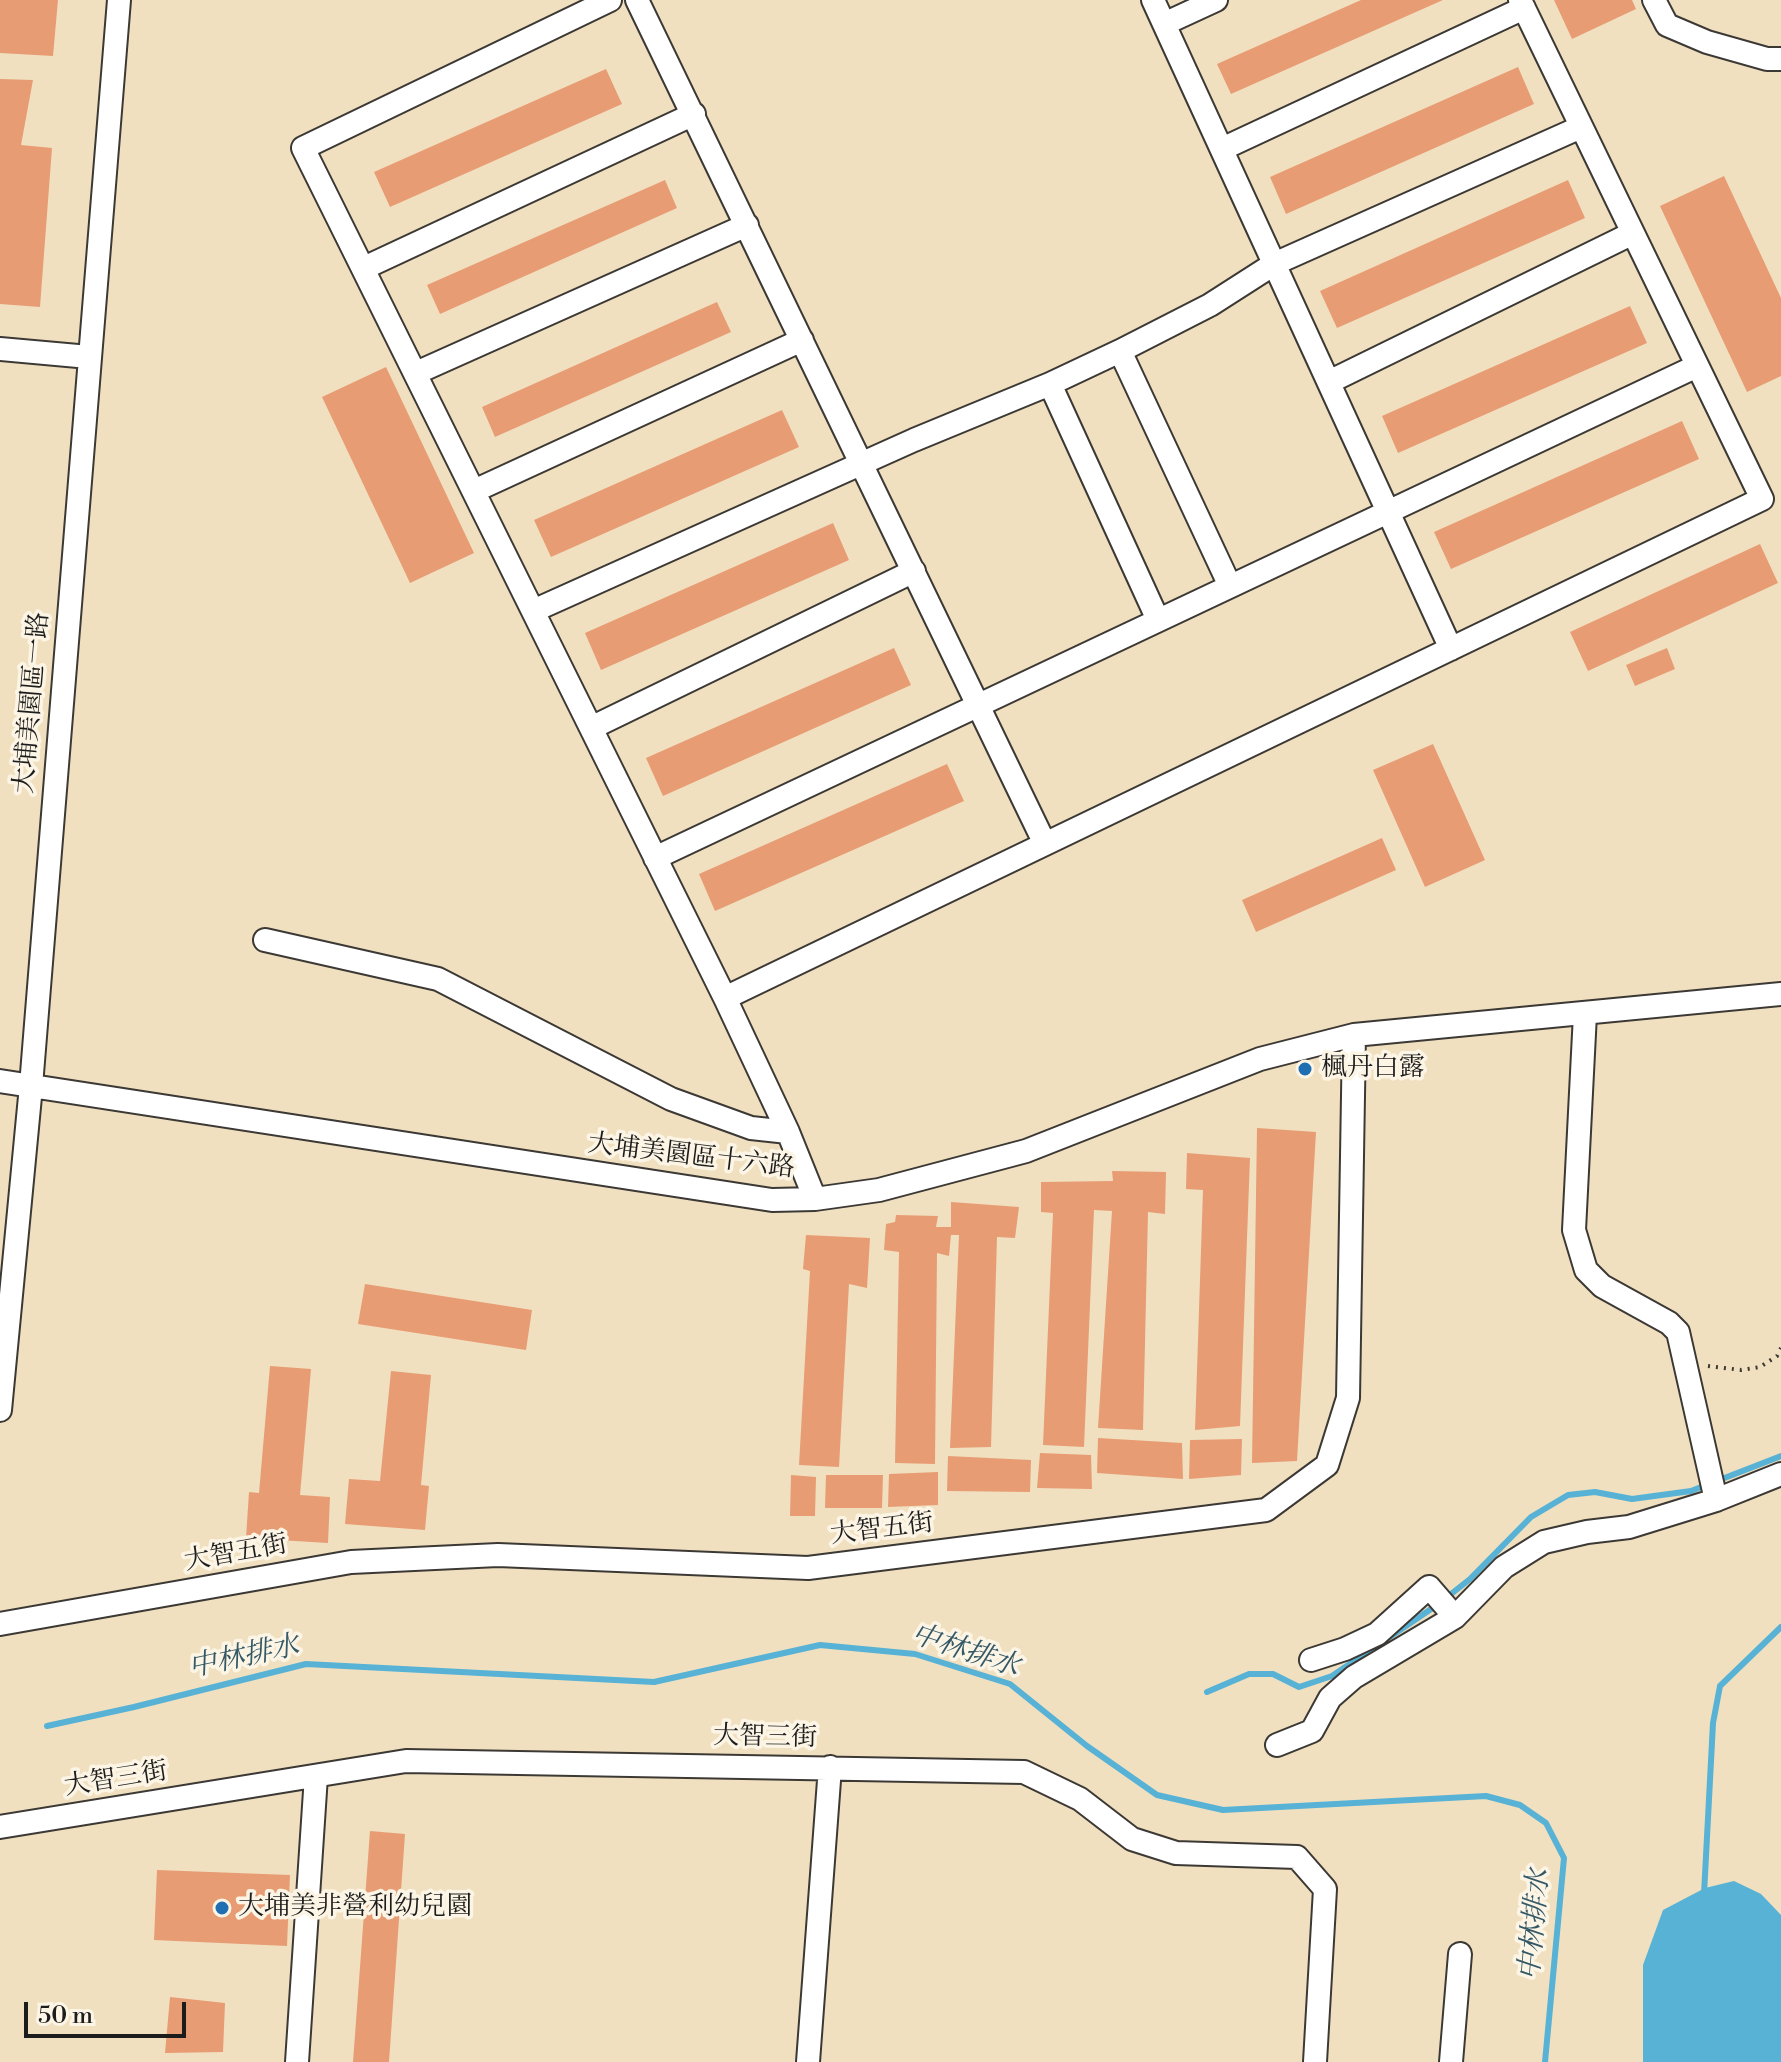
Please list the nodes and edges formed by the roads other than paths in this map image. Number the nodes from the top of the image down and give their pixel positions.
1 (119, 0) edge
2 (610, 0) edge
3 (637, 0) edge
4 (1153, 0) edge
5 (1216, 0) edge
6 (1654, 0) edge
7 (1522, 4) edge
8 (1164, 24) junction
9 (1781, 59) edge
10 (694, 114) junction
11 (1581, 127) junction
12 (1222, 149) junction
13 (747, 225) junction
14 (1633, 233) junction
15 (1274, 264) junction
16 (364, 268) junction
17 (802, 340) junction
18 (0, 349) edge
19 (1120, 351) junction
20 (89, 357) junction
21 (1697, 366) junction
22 (416, 373) junction
23 (1329, 382) junction
24 (1050, 384) junction
25 (862, 464) junction
26 (474, 491) junction
27 (1388, 512) junction
28 (914, 571) junction
29 (1230, 586) junction
30 (533, 611) junction
31 (1158, 620) junction
32 (1451, 649) junction
33 (978, 705) junction
34 (591, 728) junction
35 (1045, 844) junction
36 (655, 858) junction
37 (265, 940) dead end
38 (1781, 994) edge
39 (725, 998) junction
40 (1585, 1014) junction
41 (1354, 1035) junction
42 (0, 1081) edge
43 (31, 1086) junction
44 (788, 1132) junction
45 (815, 1199) junction
46 (0, 1410) edge
47 (1781, 1474) edge
48 (1716, 1500) junction
49 (1455, 1617) junction
50 (0, 1624) edge
51 (1311, 1660) dead end
52 (1277, 1745) dead end
53 (830, 1767) junction
54 (316, 1776) junction
55 (0, 1827) edge
56 (1460, 1954) dead end
57 (297, 2062) edge
58 (808, 2062) edge
59 (1315, 2062) edge
60 (1451, 2062) edge

1 - 20 street, 大埔美園區一路
2 - 16 street
3 - 10 street
4 - 8 street
5 - 8 street
6 - 9 street
7 - 11 street
7 - 12 street
8 - 12 street
10 - 13 street
10 - 16 street
11 - 14 street
11 - 15 street
12 - 15 street
13 - 17 street
13 - 22 street
14 - 21 street
14 - 23 street
15 - 19 street
15 - 23 street
16 - 22 street
17 - 25 street
17 - 26 street
18 - 20 street
19 - 24 street
19 - 29 street
20 - 43 street, 大埔美園區一路
21 - 27 street
21 - 32 street
22 - 26 street
23 - 27 street
24 - 25 street
24 - 31 street
25 - 28 street
25 - 30 street
26 - 30 street
27 - 29 street
27 - 32 street
28 - 33 street
28 - 34 street
29 - 31 street
30 - 34 street
31 - 33 street
32 - 35 street
33 - 35 street
33 - 36 street
34 - 36 street
35 - 39 street
36 - 39 street
37 - 44 street
38 - 40 street, 大埔美園區十六路
39 - 44 street
40 - 41 street, 大埔美園區十六路
40 - 48 street
41 - 45 street, 大埔美園區十六路
41 - 50 street, 大智五街
42 - 43 street, 大埔美園區十六路
43 - 45 street, 大埔美園區十六路
43 - 46 street, 大埔美園區一路
44 - 45 street
47 - 48 street
48 - 49 street
49 - 51 street
49 - 52 street
53 - 54 street, 大智三街
53 - 58 street
53 - 59 street, 大智三街
54 - 55 street, 大智三街
54 - 57 street
56 - 60 street

